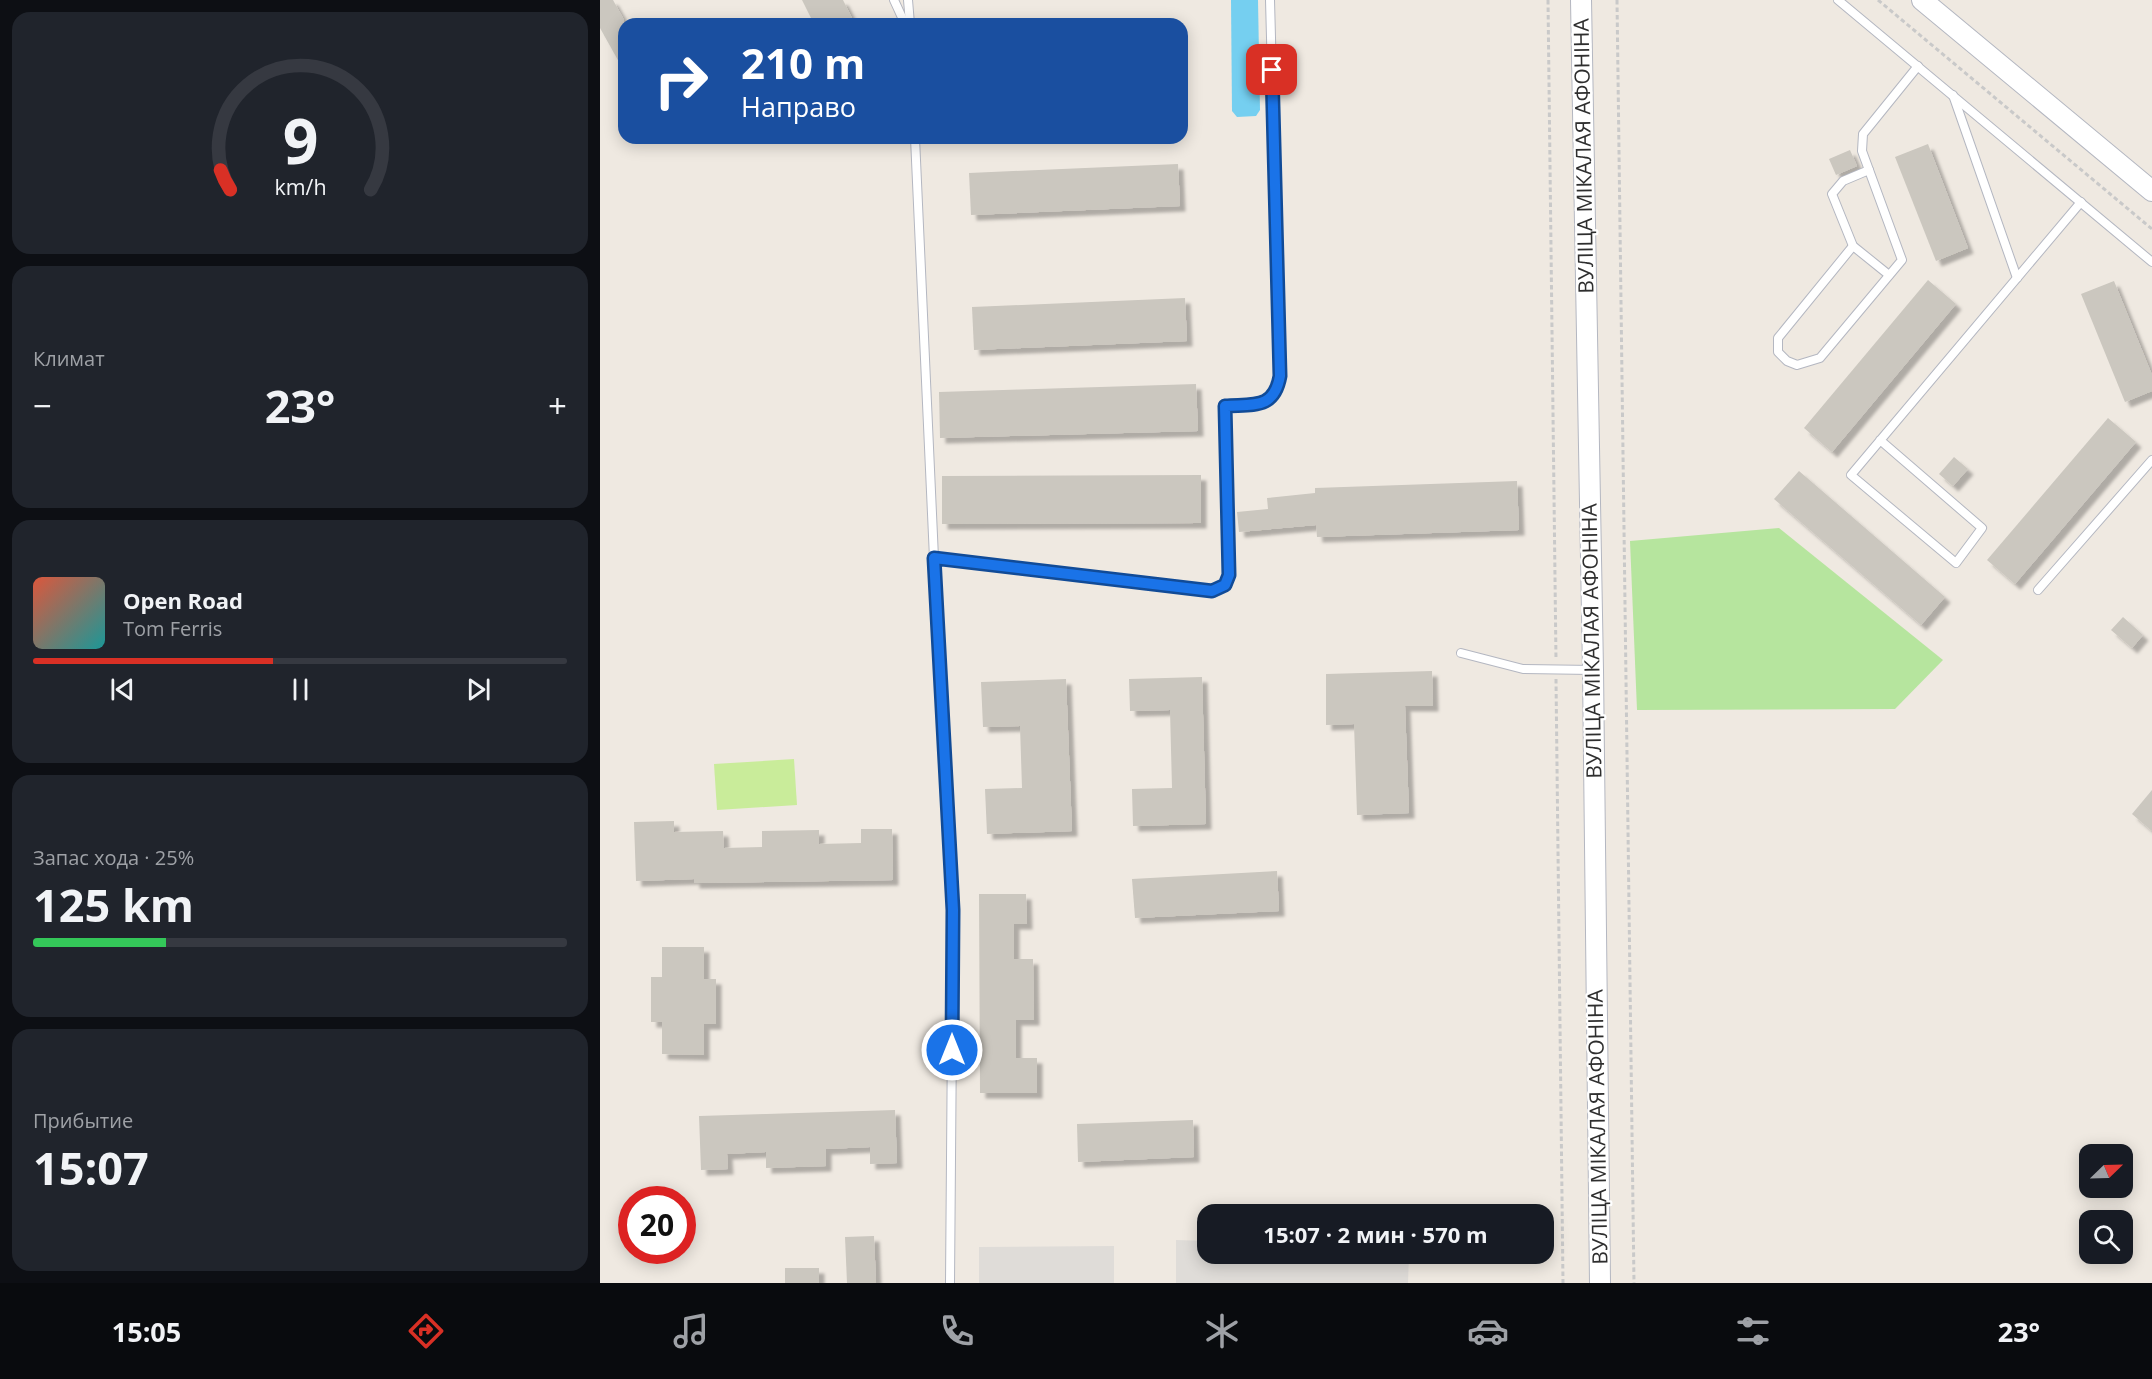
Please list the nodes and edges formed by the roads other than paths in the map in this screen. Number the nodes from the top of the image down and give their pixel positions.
1 (894, 0) edge
2 (908, 0) edge
3 (1270, 0) edge
4 (1581, 0) edge
5 (1838, 0) edge
6 (1922, 0) edge
7 (902, 18) edge
8 (910, 18) edge
9 (1918, 66) junction
10 (1953, 95) junction
11 (915, 144) edge
12 (1869, 170) junction
13 (2152, 191) edge
14 (2081, 202) junction
15 (1853, 246) junction
16 (2152, 262) edge
17 (1889, 275) junction
18 (2017, 278) junction
19 (1880, 440) junction
20 (2152, 460) edge
21 (934, 558) junction
22 (2038, 590) dead end
23 (1461, 653) dead end
24 (1593, 670) junction
25 (950, 1283) edge
26 (1600, 1283) edge

1 - 7 lane
2 - 8 lane
3 - 21 lane
4 - 24 street, ВУЛІЦА МІКАЛАЯ АФОНІНА
5 - 9 lane
6 - 13 street
9 - 10 lane
9 - 12 lane
10 - 14 lane
10 - 18 lane
11 - 21 lane
12 - 15 lane
12 - 17 lane
14 - 16 lane
14 - 18 lane
15 - 17 lane
15 - 17 lane
18 - 19 lane
19 - 19 lane
20 - 22 lane
21 - 25 lane
23 - 24 lane
24 - 26 street, ВУЛІЦА МІКАЛАЯ АФОНІНА

